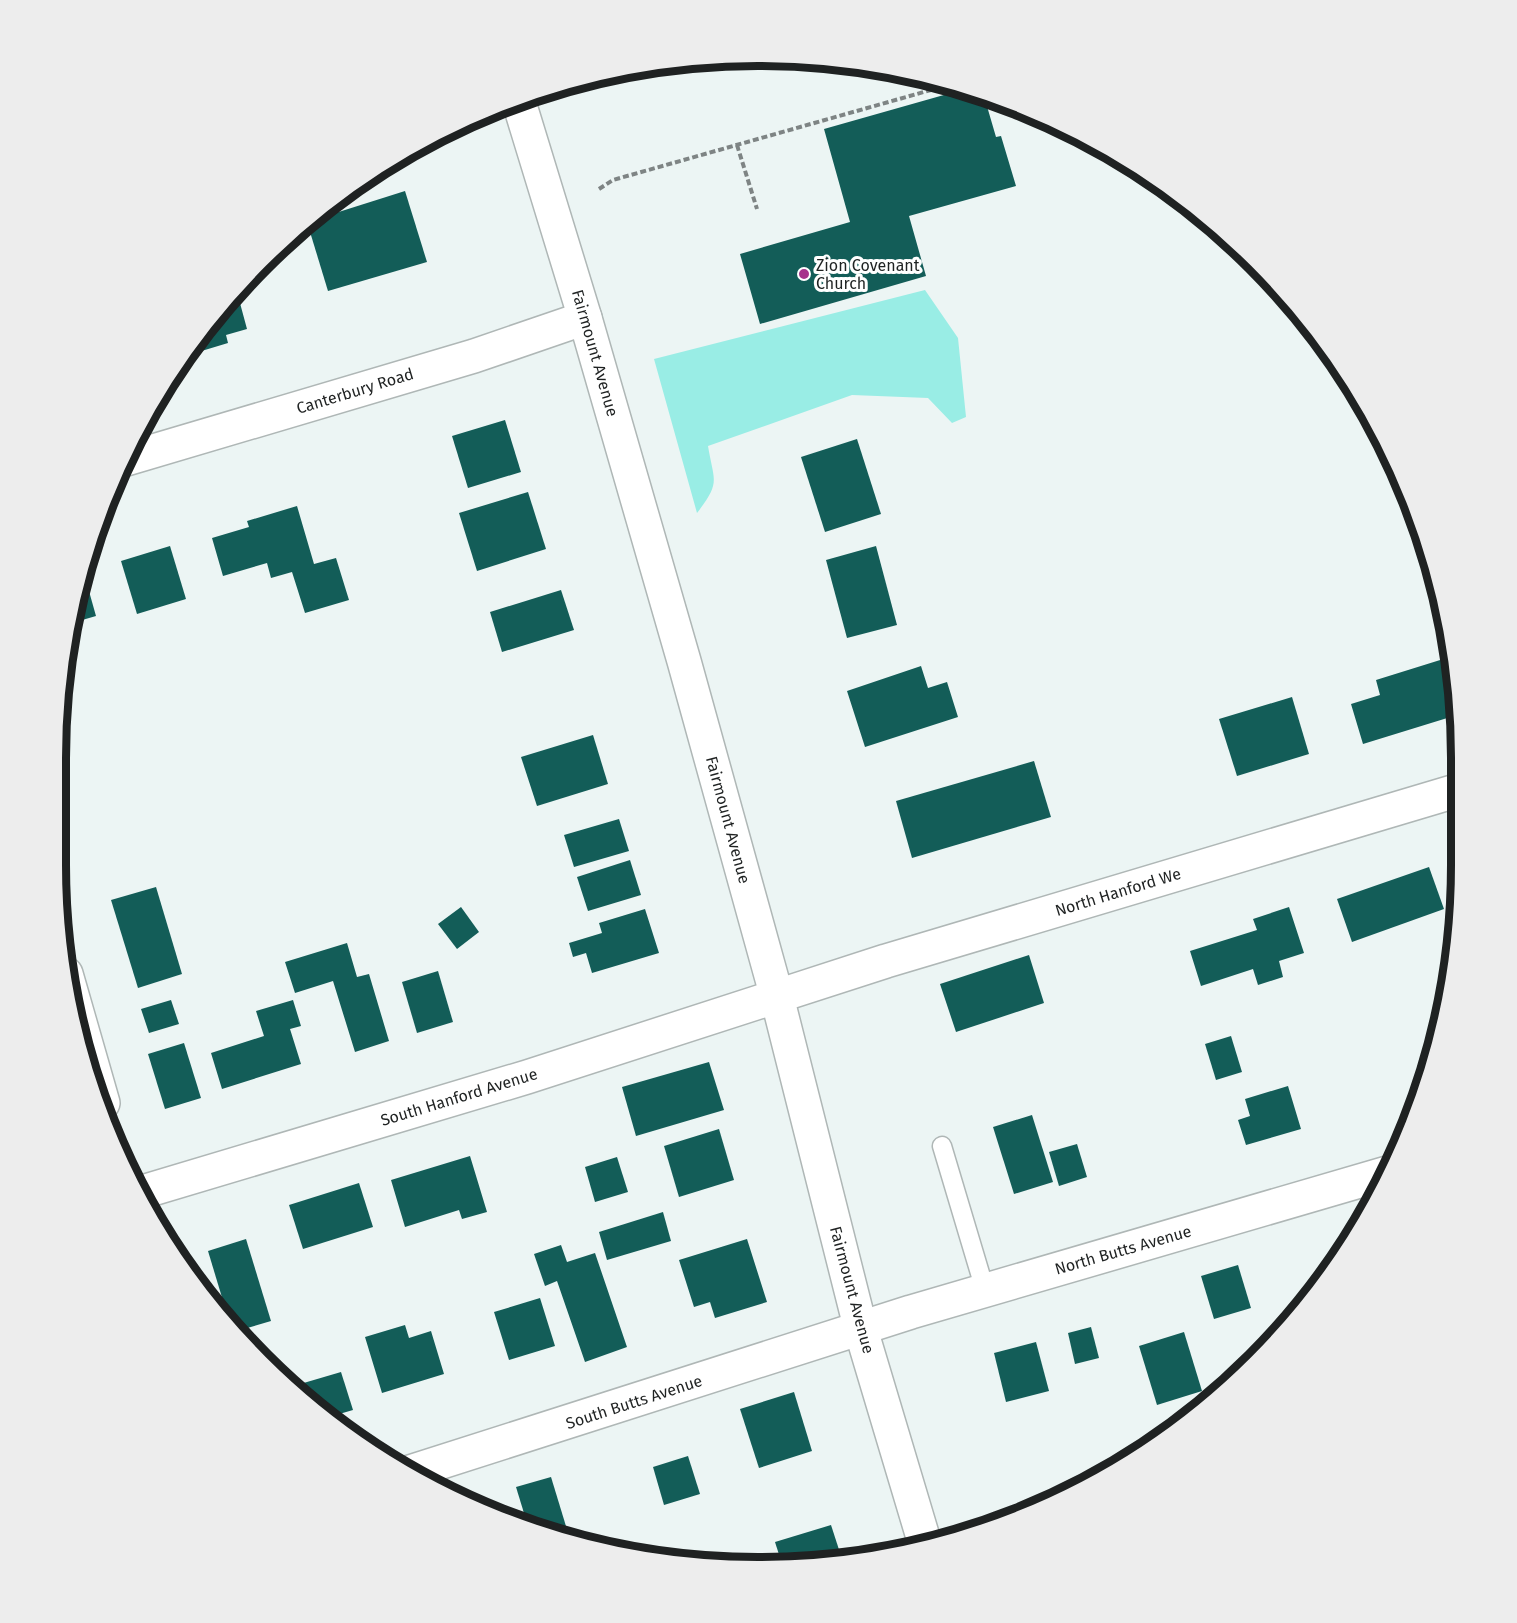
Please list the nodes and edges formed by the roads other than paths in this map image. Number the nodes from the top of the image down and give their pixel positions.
1 (521, 109) edge
2 (585, 318) junction
3 (135, 456) edge
4 (1451, 792) edge
5 (777, 997) junction
6 (942, 1146) dead end
7 (1377, 1176) edge
8 (147, 1190) edge
9 (985, 1290) junction
10 (861, 1330) junction
11 (421, 1469) edge
12 (923, 1537) edge

1 - 2 street, Fairmount Avenue
2 - 3 street, Canterbury Road
2 - 5 street, Fairmount Avenue
4 - 5 street, North Hanford We
5 - 8 street, South Hanford Avenue
5 - 10 street, Fairmount Avenue
6 - 9 lane
7 - 9 street, North Butts Avenue
9 - 10 street, North Butts Avenue
10 - 11 street, South Butts Avenue
10 - 12 street, Fairmount Avenue

